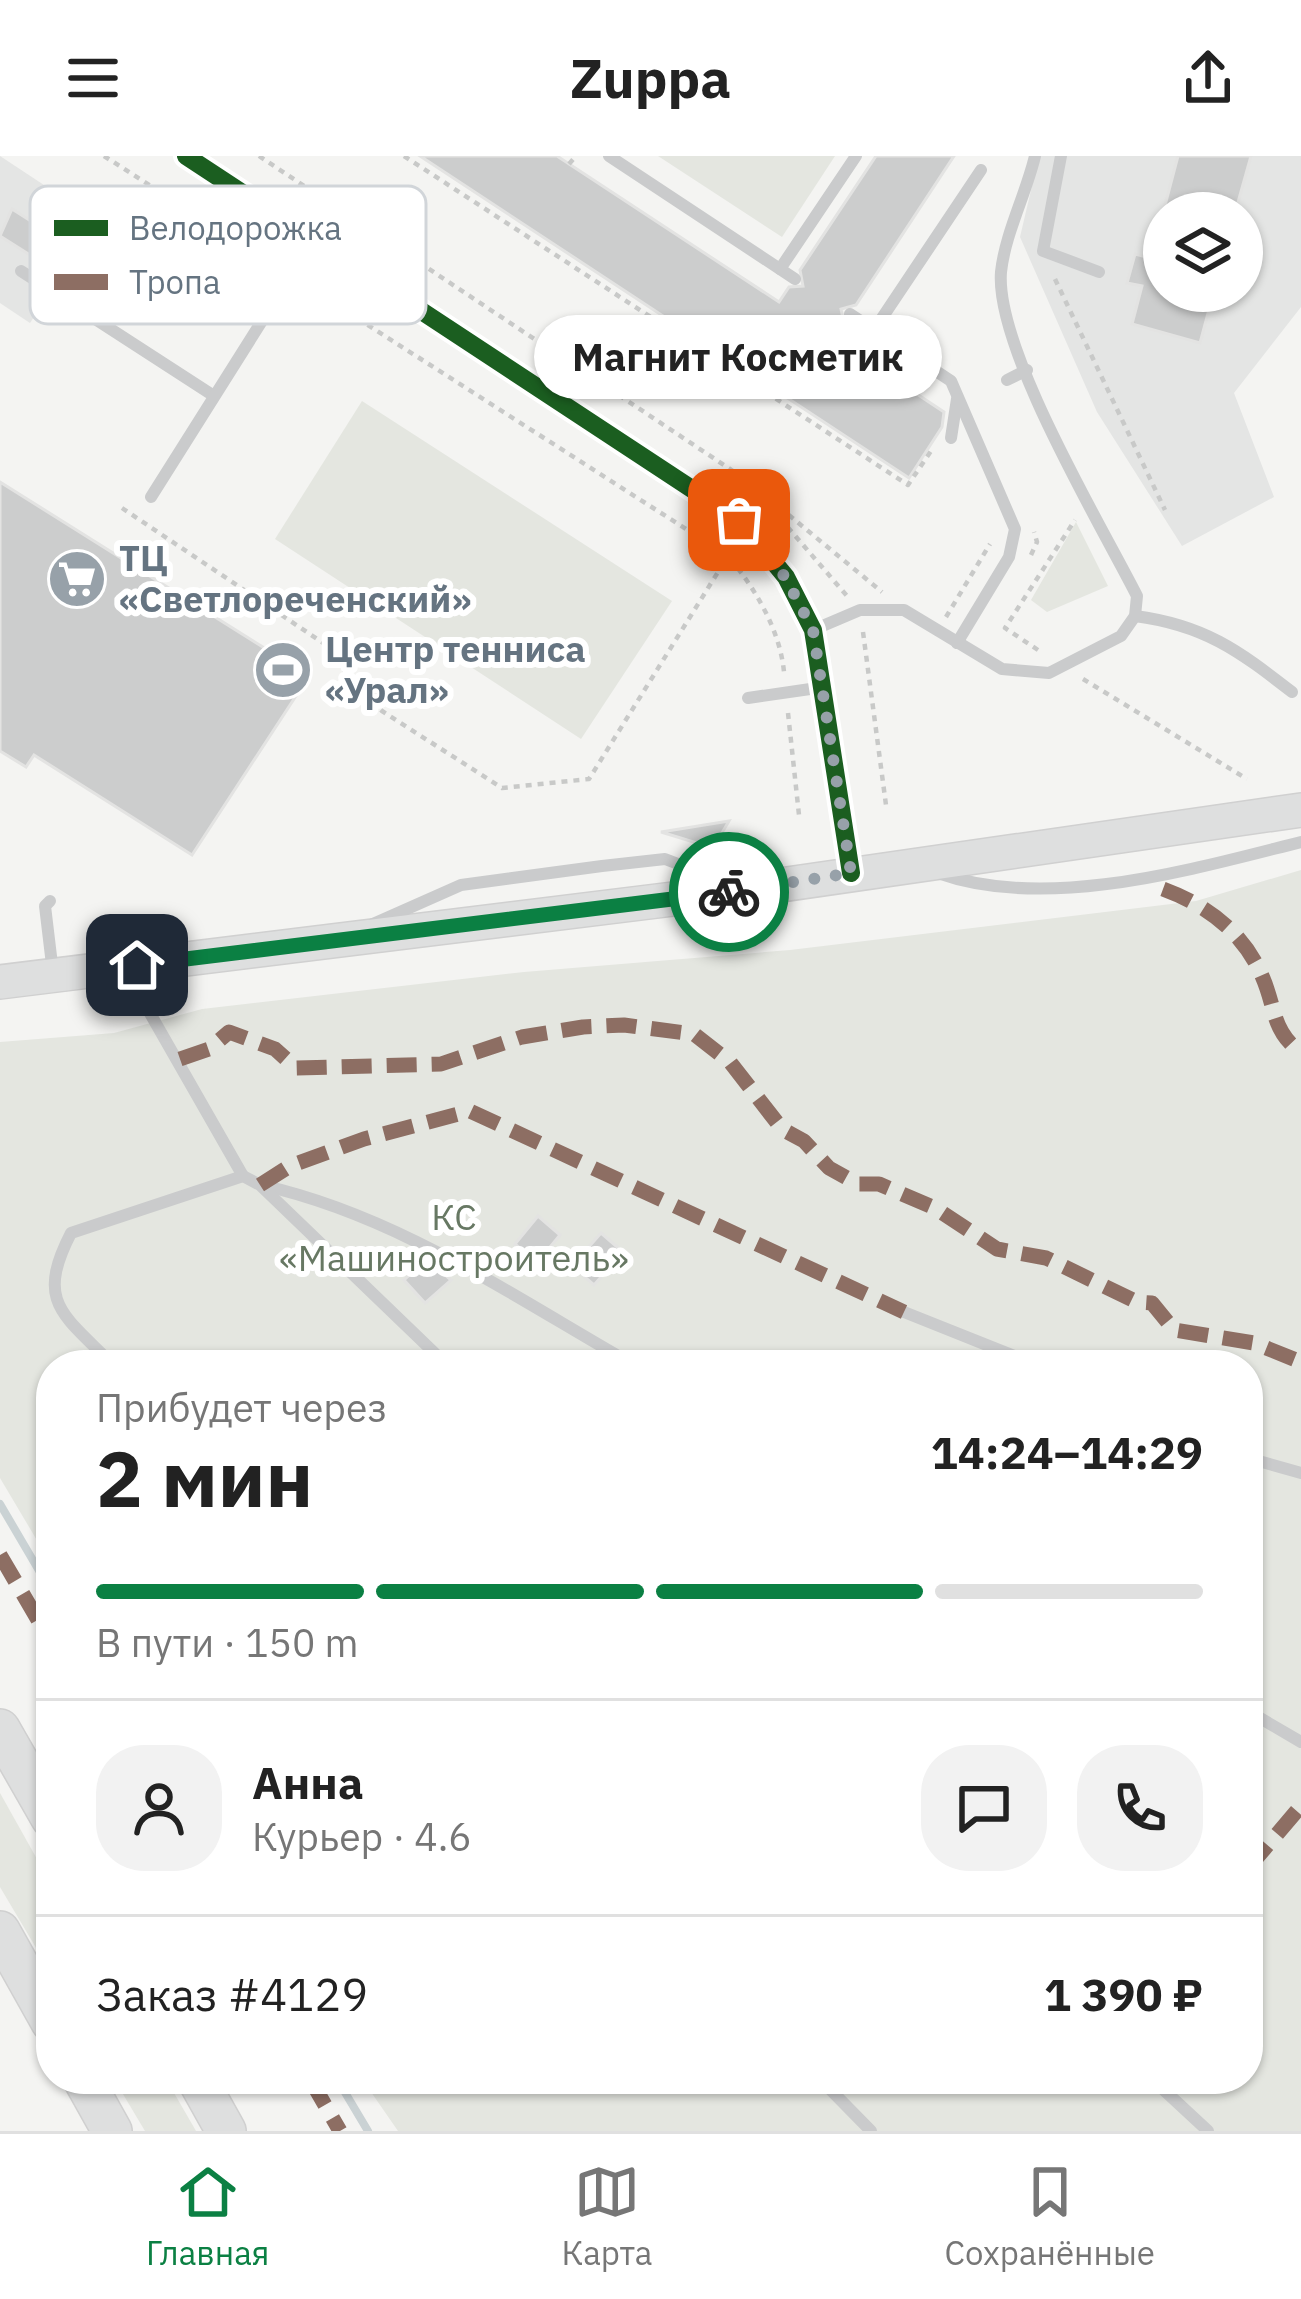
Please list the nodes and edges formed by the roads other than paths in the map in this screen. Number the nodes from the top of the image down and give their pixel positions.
1 (186, 156) edge
2 (609, 156) edge
3 (856, 156) edge
4 (1035, 156) edge
5 (1061, 156) edge
6 (981, 170) dead end
7 (231, 186) edge
8 (780, 269) junction
9 (21, 271) dead end
10 (1099, 272) dead end
11 (30, 277) edge
12 (795, 279) dead end
13 (426, 314) edge
14 (850, 314) dead end
15 (103, 324) edge
16 (260, 324) edge
17 (874, 330) junction
18 (1028, 370) junction
19 (1007, 380) dead end
20 (951, 381) junction
21 (214, 396) junction
22 (951, 438) dead end
23 (151, 496) dead end
24 (1135, 616) junction
25 (813, 630) junction
26 (957, 643) junction
27 (824, 687) junction
28 (1292, 692) dead end
29 (748, 698) dead end
30 (1301, 810) edge
31 (1301, 842) edge
32 (914, 864) junction
33 (851, 873) junction
34 (50, 901) dead end
35 (137, 965) junction
36 (53, 975) junction
37 (0, 982) edge
38 (243, 1176) junction
39 (260, 1185) junction
40 (904, 1312) dead end
41 (100, 1350) edge
42 (431, 1350) edge
43 (607, 1350) edge
44 (999, 1350) edge
45 (1263, 1462) edge
46 (1301, 1473) edge
47 (1263, 1720) edge
48 (0, 1729) edge
49 (1301, 1742) edge
50 (36, 1792) edge
51 (0, 1931) edge
52 (36, 1995) edge
53 (91, 2094) edge
54 (205, 2094) edge
55 (835, 2094) edge
56 (1168, 2094) edge
57 (112, 2131) edge
58 (226, 2131) edge
59 (871, 2131) edge
60 (1208, 2131) edge

1 - 7 street
2 - 8 lane
3 - 8 lane
4 - 18 lane
5 - 10 lane
6 - 17 lane
8 - 12 lane
9 - 11 lane
13 - 25 street
14 - 17 lane
15 - 21 lane
16 - 21 lane
17 - 20 lane
18 - 19 lane
18 - 24 lane
20 - 22 lane
20 - 26 lane
21 - 23 lane
24 - 26 lane
24 - 28 lane
25 - 26 lane
25 - 27 street
27 - 29 lane
27 - 33 street
30 - 32 main road
31 - 32 lane
32 - 33 main road
33 - 35 main road
34 - 36 lane
35 - 36 main road
35 - 38 lane
36 - 37 main road
38 - 39 lane
38 - 41 lane
39 - 42 lane
39 - 43 lane
40 - 44 lane
45 - 46 lane
47 - 49 lane
48 - 50 main road
51 - 52 main road
53 - 57 main road
54 - 58 main road
55 - 59 lane
56 - 60 lane

